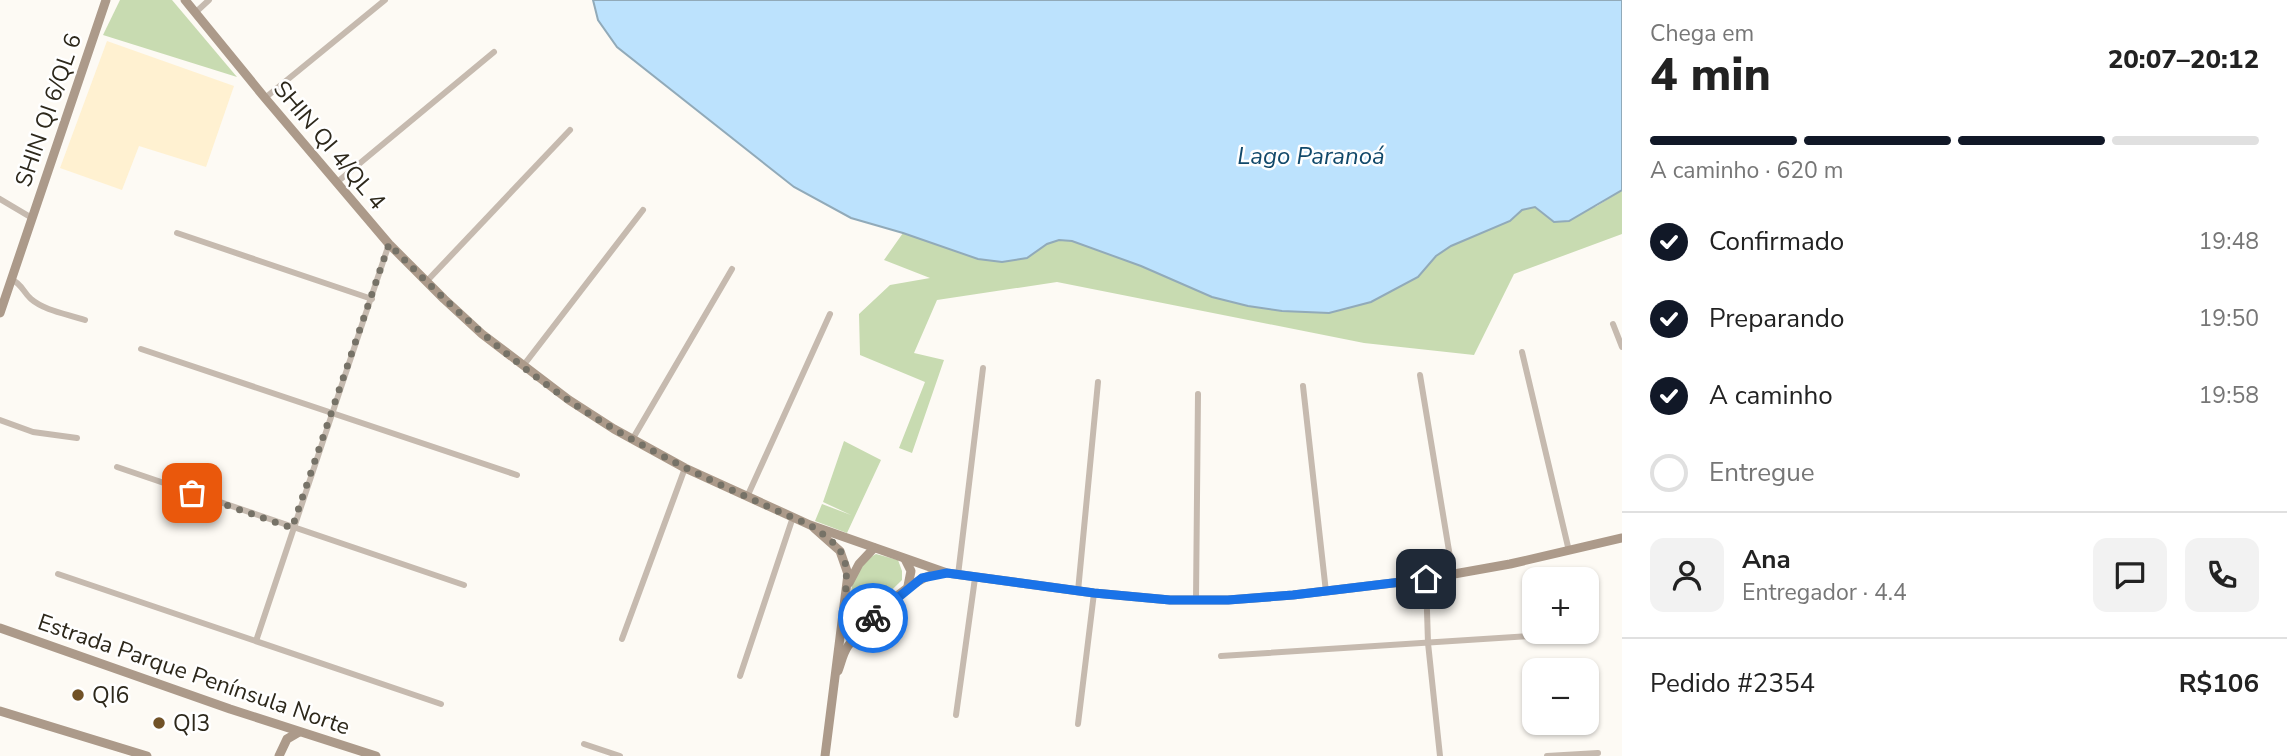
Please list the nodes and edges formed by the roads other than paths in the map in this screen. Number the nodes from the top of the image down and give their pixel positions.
1 (106, 0) edge
2 (185, 0) edge
3 (209, 0) edge
4 (385, 0) edge
5 (196, 12) junction
6 (494, 52) dead end
7 (265, 98) junction
8 (570, 130) dead end
9 (336, 183) junction
10 (0, 199) edge
11 (643, 210) dead end
12 (32, 218) junction
13 (177, 233) dead end
14 (389, 244) junction
15 (732, 269) dead end
16 (11, 279) junction
17 (426, 282) junction
18 (372, 299) junction
19 (0, 313) edge
20 (830, 314) dead end
21 (85, 320) dead end
22 (1613, 324) dead end
23 (1622, 347) edge
24 (141, 349) dead end
25 (1522, 352) dead end
26 (523, 366) junction
27 (983, 368) dead end
28 (1420, 375) dead end
29 (1098, 383) dead end
30 (1303, 386) dead end
31 (1198, 394) dead end
32 (332, 413) junction
33 (0, 420) edge
34 (77, 438) dead end
35 (632, 440) junction
36 (117, 467) dead end
37 (685, 468) junction
38 (517, 475) dead end
39 (747, 497) junction
40 (793, 517) junction
41 (810, 525) junction
42 (292, 528) junction
43 (1622, 538) edge
44 (874, 548) junction
45 (1570, 551) junction
46 (905, 559) junction
47 (947, 573) junction
48 (58, 574) dead end
49 (958, 575) junction
50 (1453, 575) junction
51 (975, 578) junction
52 (1426, 579) junction
53 (464, 585) dead end
54 (847, 588) junction
55 (905, 591) junction
56 (1078, 591) junction
57 (1326, 592) junction
58 (1094, 593) junction
59 (1196, 600) junction
60 (845, 606) junction
61 (870, 621) junction
62 (0, 628) edge
63 (1522, 637) edge
64 (622, 639) dead end
65 (256, 641) junction
66 (1428, 643) junction
67 (1221, 656) dead end
68 (740, 676) dead end
69 (836, 676) junction
70 (441, 704) dead end
71 (0, 711) edge
72 (956, 715) dead end
73 (1078, 724) dead end
74 (299, 732) junction
75 (584, 744) dead end
76 (1598, 753) dead end
77 (147, 756) edge
78 (279, 756) edge
79 (376, 756) edge
80 (620, 756) edge
81 (825, 756) edge
82 (1440, 756) edge
83 (1547, 756) edge

1 - 12 street, SHIN QI 6/QL 6
2 - 5 street, SHIN QI 4/QL 4
3 - 5 street
4 - 7 street
5 - 7 street, SHIN QI 4/QL 4
6 - 9 street
7 - 9 street, SHIN QI 4/QL 4
8 - 17 street
9 - 14 street, SHIN QI 4/QL 4
10 - 12 street
11 - 26 street
12 - 16 street, SHIN QI 6/QL 6
13 - 18 street
14 - 17 street, SHIN QI 4/QL 4
14 - 18 street
15 - 35 street
16 - 19 street, SHIN QI 6/QL 6
16 - 21 street
17 - 26 street, SHIN QI 4/QL 4
18 - 32 street
20 - 39 street
22 - 23 street
24 - 32 street
25 - 45 street
26 - 35 street, SHIN QI 4/QL 4
27 - 49 street
28 - 50 street
29 - 56 street
30 - 57 street
31 - 59 street
32 - 38 street
32 - 42 street
33 - 34 street
35 - 37 street, SHIN QI 4/QL 4
36 - 42 street
37 - 39 street, SHIN QI 4/QL 4
37 - 64 street
39 - 40 street, SHIN QI 4/QL 4
40 - 41 street, SHIN QI 4/QL 4
40 - 68 street
41 - 44 street, SHIN QI 4/QL 4
41 - 54 street, SHIN QI 4/QL 4
42 - 53 street
42 - 65 street
43 - 45 street, SHIN QI 4/QL 4
44 - 46 street, SHIN QI 4/QL 4
44 - 54 street
45 - 50 street, SHIN QI 4/QL 4
46 - 47 street, SHIN QI 4/QL 4
46 - 55 street
47 - 49 street, SHIN QI 4/QL 4
47 - 55 street, SHIN QI 4/QL 4
48 - 65 street
49 - 51 street, SHIN QI 4/QL 4
50 - 52 street, SHIN QI 4/QL 4
51 - 56 street, SHIN QI 4/QL 4
51 - 72 street
52 - 57 street, SHIN QI 4/QL 4
52 - 66 street
54 - 60 street, SHIN QI 4/QL 4
55 - 61 street, SHIN QI 4/QL 4
56 - 58 street, SHIN QI 4/QL 4
57 - 59 street, SHIN QI 4/QL 4
58 - 59 street, SHIN QI 4/QL 4
58 - 73 street
60 - 61 street
60 - 69 street, SHIN QI 4/QL 4
61 - 69 street, SHIN QI 4/QL 4
62 - 74 street, Estrada Parque Península Norte
63 - 66 street
65 - 70 street
66 - 67 street
66 - 82 street
69 - 81 street, SHIN QI 4/QL 4
71 - 77 street
74 - 78 street
74 - 79 street, Estrada Parque Península Norte
75 - 80 street
76 - 83 street

